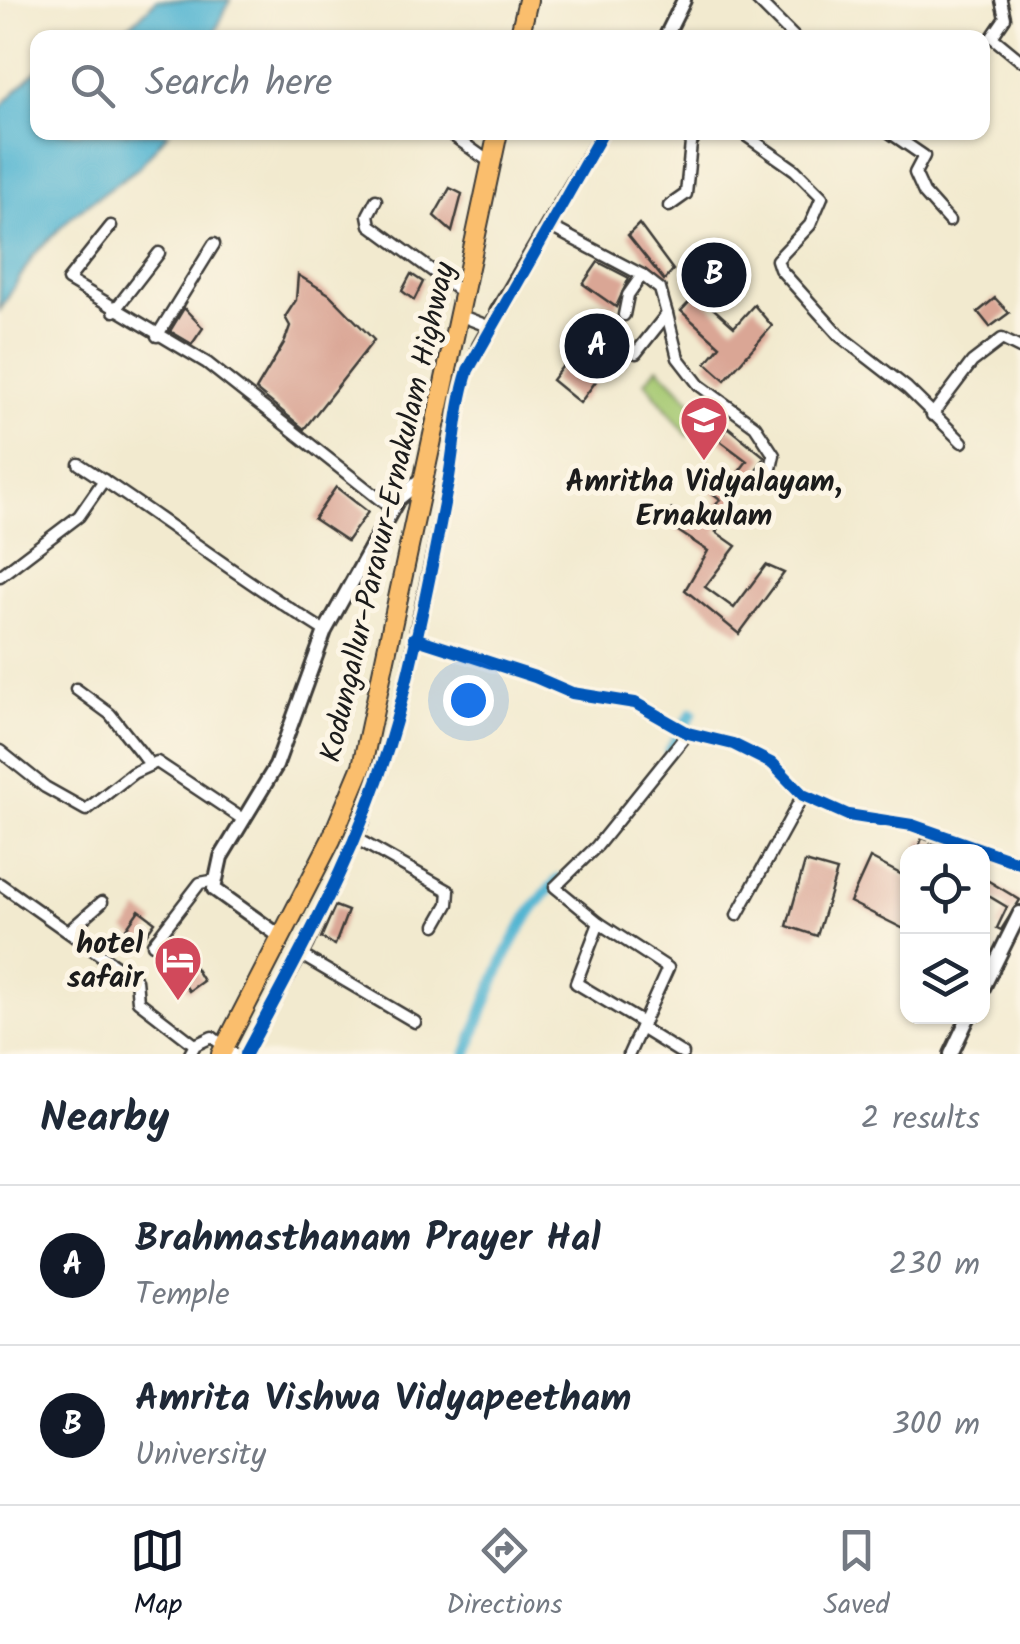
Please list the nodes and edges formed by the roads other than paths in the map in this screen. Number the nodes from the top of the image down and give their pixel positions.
1 (528, 0) edge
2 (684, 0) edge
3 (756, 0) edge
4 (1002, 0) edge
5 (521, 30) edge
6 (669, 30) edge
7 (787, 30) edge
8 (1020, 60) edge
9 (460, 140) edge
10 (496, 140) edge
11 (599, 140) edge
12 (693, 140) edge
13 (752, 140) edge
14 (901, 140) edge
15 (492, 162) junction
16 (376, 200) dead end
17 (669, 206) dead end
18 (949, 221) dead end
19 (547, 225) junction
20 (111, 226) dead end
21 (214, 244) dead end
22 (159, 252) dead end
23 (642, 274) junction
24 (464, 294) junction
25 (114, 311) junction
26 (498, 312) joint
27 (624, 314) dead end
28 (667, 314) junction
29 (459, 315) junction
30 (490, 327) junction
31 (157, 336) junction
32 (1020, 348) edge
33 (636, 353) dead end
34 (450, 402) junction
35 (932, 414) junction
36 (962, 442) dead end
37 (79, 464) dead end
38 (427, 476) junction
39 (104, 480) junction
40 (768, 482) dead end
41 (392, 509) junction
42 (0, 576) edge
43 (325, 631) junction
44 (414, 638) junction
45 (76, 688) dead end
46 (683, 730) junction
47 (0, 750) edge
48 (150, 763) junction
49 (803, 795) junction
50 (244, 820) junction
51 (357, 839) junction
52 (1020, 863) edge
53 (216, 880) junction
54 (0, 884) edge
55 (102, 902) dead end
56 (1020, 913) edge
57 (737, 915) dead end
58 (600, 923) junction
59 (436, 926) dead end
60 (69, 931) junction
61 (281, 937) junction
62 (154, 944) dead end
63 (301, 956) junction
64 (145, 969) dead end
65 (990, 974) edge
66 (136, 980) junction
67 (416, 1022) dead end
68 (966, 1024) edge
69 (642, 1025) junction
70 (192, 1050) edge
71 (227, 1051) edge
72 (246, 1054) edge
73 (629, 1054) edge
74 (683, 1054) edge
75 (951, 1054) edge

1 - 5 highway
2 - 6 street
3 - 7 street
4 - 8 street
9 - 15 street
10 - 15 highway, Kodungallur-Paravur-Ernakulam Highway
11 - 19 street
12 - 17 street
13 - 35 street
14 - 18 street
15 - 24 highway, Kodungallur-Paravur-Ernakulam Highway
16 - 24 street
19 - 23 street
19 - 26 street
20 - 25 street
21 - 31 street
22 - 25 street
23 - 27 street
23 - 28 street
24 - 29 highway, Kodungallur-Paravur-Ernakulam Highway
25 - 31 street
26 - 30 street
28 - 33 street
28 - 40 street
29 - 30 street
29 - 34 highway, Kodungallur-Paravur-Ernakulam Highway
30 - 34 street
31 - 41 street
32 - 35 street
34 - 38 highway, Kodungallur-Paravur-Ernakulam Highway
34 - 44 street
35 - 36 street
37 - 39 street
38 - 41 street
38 - 61 highway, Kodungallur-Paravur-Ernakulam Highway
39 - 42 street
39 - 43 street
41 - 43 street
43 - 50 street
44 - 46 street
44 - 51 street
45 - 48 street
46 - 49 street
46 - 58 street
47 - 48 street
48 - 50 street
49 - 52 street
49 - 57 street
50 - 53 street
51 - 59 street
51 - 63 street
53 - 61 street
53 - 62 street
54 - 60 street
55 - 60 street
56 - 65 street
58 - 69 street
58 - 69 street
60 - 66 street
61 - 71 highway, Kodungallur-Paravur-Ernakulam Highway
63 - 67 street
63 - 72 street
64 - 66 street
66 - 70 street
68 - 75 street
69 - 73 street
69 - 74 street
70 - 71 street

